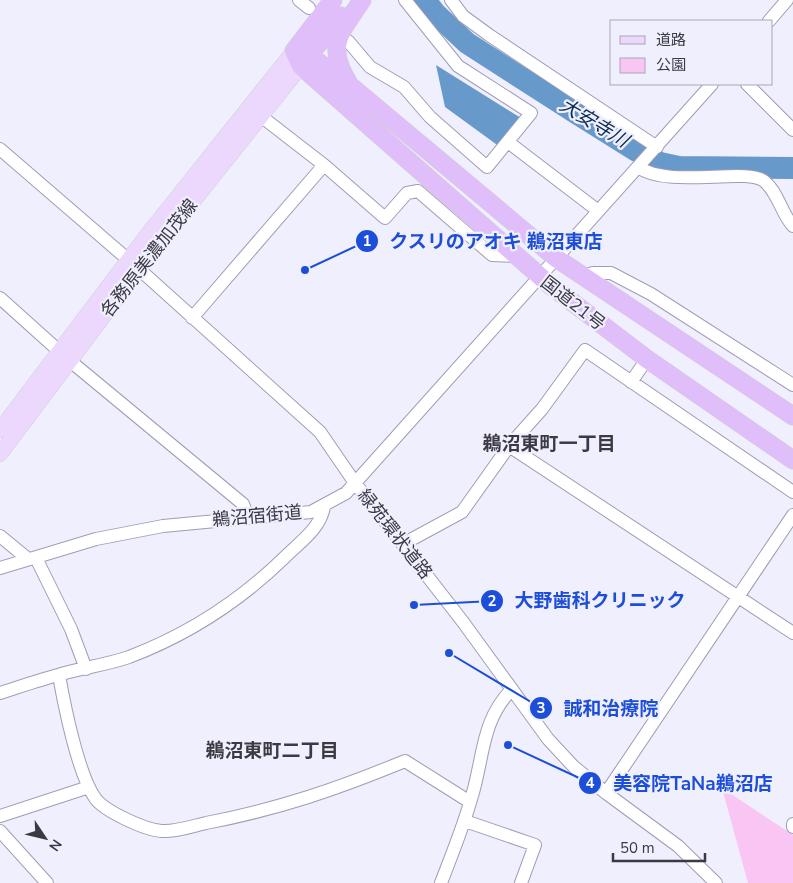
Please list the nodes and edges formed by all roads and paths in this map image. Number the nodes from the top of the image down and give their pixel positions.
1 (299, 0) edge
2 (333, 0) edge
3 (353, 0) edge
4 (362, 0) edge
5 (405, 0) edge
6 (451, 0) edge
7 (786, 0) edge
8 (309, 8) dead end
9 (770, 20) edge
10 (348, 41) dead end
11 (302, 58) junction
12 (711, 85) edge
13 (748, 85) edge
14 (352, 88) junction
15 (262, 117) junction
16 (793, 130) edge
17 (508, 142) junction
18 (0, 149) edge
19 (655, 149) junction
20 (324, 165) junction
21 (639, 166) junction
22 (597, 210) junction
23 (793, 226) edge
24 (515, 256) junction
25 (556, 258) junction
26 (134, 264) junction
27 (538, 276) junction
28 (584, 276) junction
29 (0, 298) edge
30 (192, 318) junction
31 (64, 356) junction
32 (647, 359) junction
33 (631, 382) junction
34 (793, 385) edge
35 (793, 416) edge
36 (0, 430) edge
37 (509, 446) junction
38 (0, 454) edge
39 (793, 460) edge
40 (355, 483) junction
41 (793, 492) edge
42 (324, 507) junction
43 (793, 515) edge
44 (248, 517) junction
45 (0, 536) edge
46 (403, 544) junction
47 (32, 558) junction
48 (0, 568) edge
49 (739, 597) junction
50 (793, 633) edge
51 (86, 669) junction
52 (59, 674) junction
53 (512, 689) junction
54 (0, 693) edge
55 (89, 787) junction
56 (606, 794) junction
57 (470, 802) junction
58 (0, 816) edge
59 (465, 821) junction
60 (0, 831) edge
61 (48, 883) edge
62 (441, 883) edge
63 (521, 883) edge
64 (716, 883) edge

1 - 8 street
2 - 11 highway
3 - 11 highway
4 - 14 highway
5 - 17 street
6 - 19 street
7 - 9 street
10 - 17 street
11 - 14 highway, 国道21号
11 - 15 main road, 各務原美濃加茂線
11 - 24 highway, 国道21号
11 - 26 main road, 各務原美濃加茂線
12 - 19 street, 鵜沼宿街道
13 - 16 street
14 - 25 highway, 国道21号
15 - 20 street
15 - 26 main road, 各務原美濃加茂線
17 - 22 street
18 - 26 street, 緑苑環状道路
19 - 21 street, 鵜沼宿街道
20 - 24 street
20 - 30 street
21 - 22 street, 鵜沼宿街道
21 - 23 street
22 - 25 street, 鵜沼宿街道
24 - 27 highway, 国道21号
25 - 27 street, 鵜沼宿街道
25 - 28 highway, 国道21号
26 - 30 street, 緑苑環状道路
26 - 31 main road, 各務原美濃加茂線
27 - 32 highway, 国道21号
27 - 40 street, 鵜沼宿街道
28 - 34 street
28 - 35 highway, 国道21号
29 - 31 street
30 - 40 street, 緑苑環状道路
31 - 36 main road, 各務原美濃加茂線
31 - 38 main road, 各務原美濃加茂線
31 - 44 street
32 - 33 street
32 - 39 highway, 国道21号
33 - 37 street
33 - 41 street
37 - 46 street
37 - 49 street
40 - 42 street, 鵜沼宿街道
40 - 46 street, 緑苑環状道路
42 - 44 street, 鵜沼宿街道
42 - 51 street
43 - 49 street
44 - 47 street, 鵜沼宿街道
45 - 47 street
46 - 53 street, 緑苑環状道路
47 - 48 street, 鵜沼宿街道
47 - 51 street
49 - 50 street
49 - 56 street
51 - 52 street
52 - 54 street
52 - 55 street
53 - 56 street, 緑苑環状道路
53 - 57 street
55 - 57 street
55 - 58 street
56 - 64 street, 緑苑環状道路
57 - 59 street
59 - 62 street
59 - 63 street
60 - 61 street

